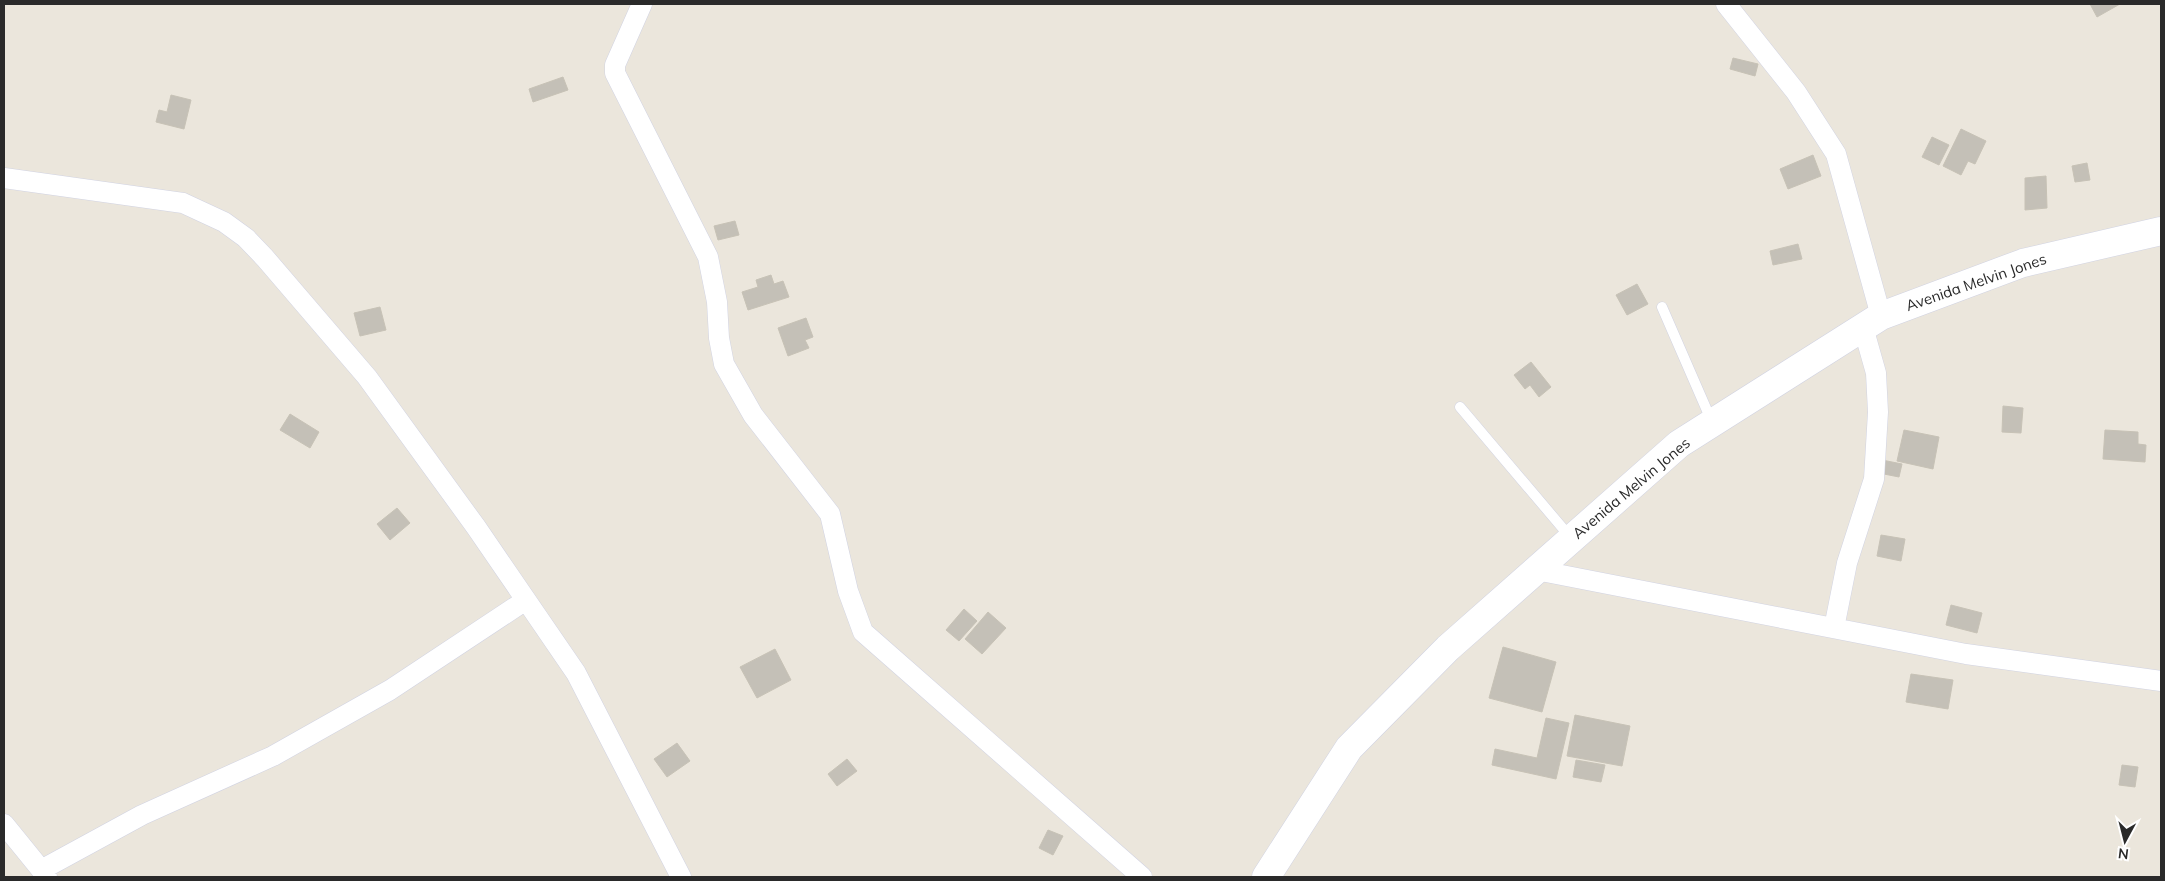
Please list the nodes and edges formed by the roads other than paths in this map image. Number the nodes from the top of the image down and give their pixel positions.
1 (642, 4) edge
2 (1726, 4) edge
3 (4, 178) edge
4 (2161, 230) edge
5 (1662, 307) dead end
6 (1872, 322) junction
7 (1460, 407) dead end
8 (1712, 423) junction
9 (1572, 539) junction
10 (1536, 570) junction
11 (526, 600) junction
12 (1834, 628) junction
13 (2161, 681) edge
14 (4, 824) edge
15 (44, 874) edge
16 (681, 877) edge
17 (1142, 877) edge
18 (1266, 877) edge

1 - 17 street
2 - 6 street
3 - 11 street
4 - 6 street, Avenida Melvin Jones
5 - 8 lane
6 - 8 street, Avenida Melvin Jones
6 - 12 street
7 - 9 lane
8 - 9 street, Avenida Melvin Jones
9 - 10 street, Avenida Melvin Jones
10 - 12 street
10 - 18 street, Avenida Melvin Jones
11 - 15 street
11 - 16 street
12 - 13 street
14 - 15 street

